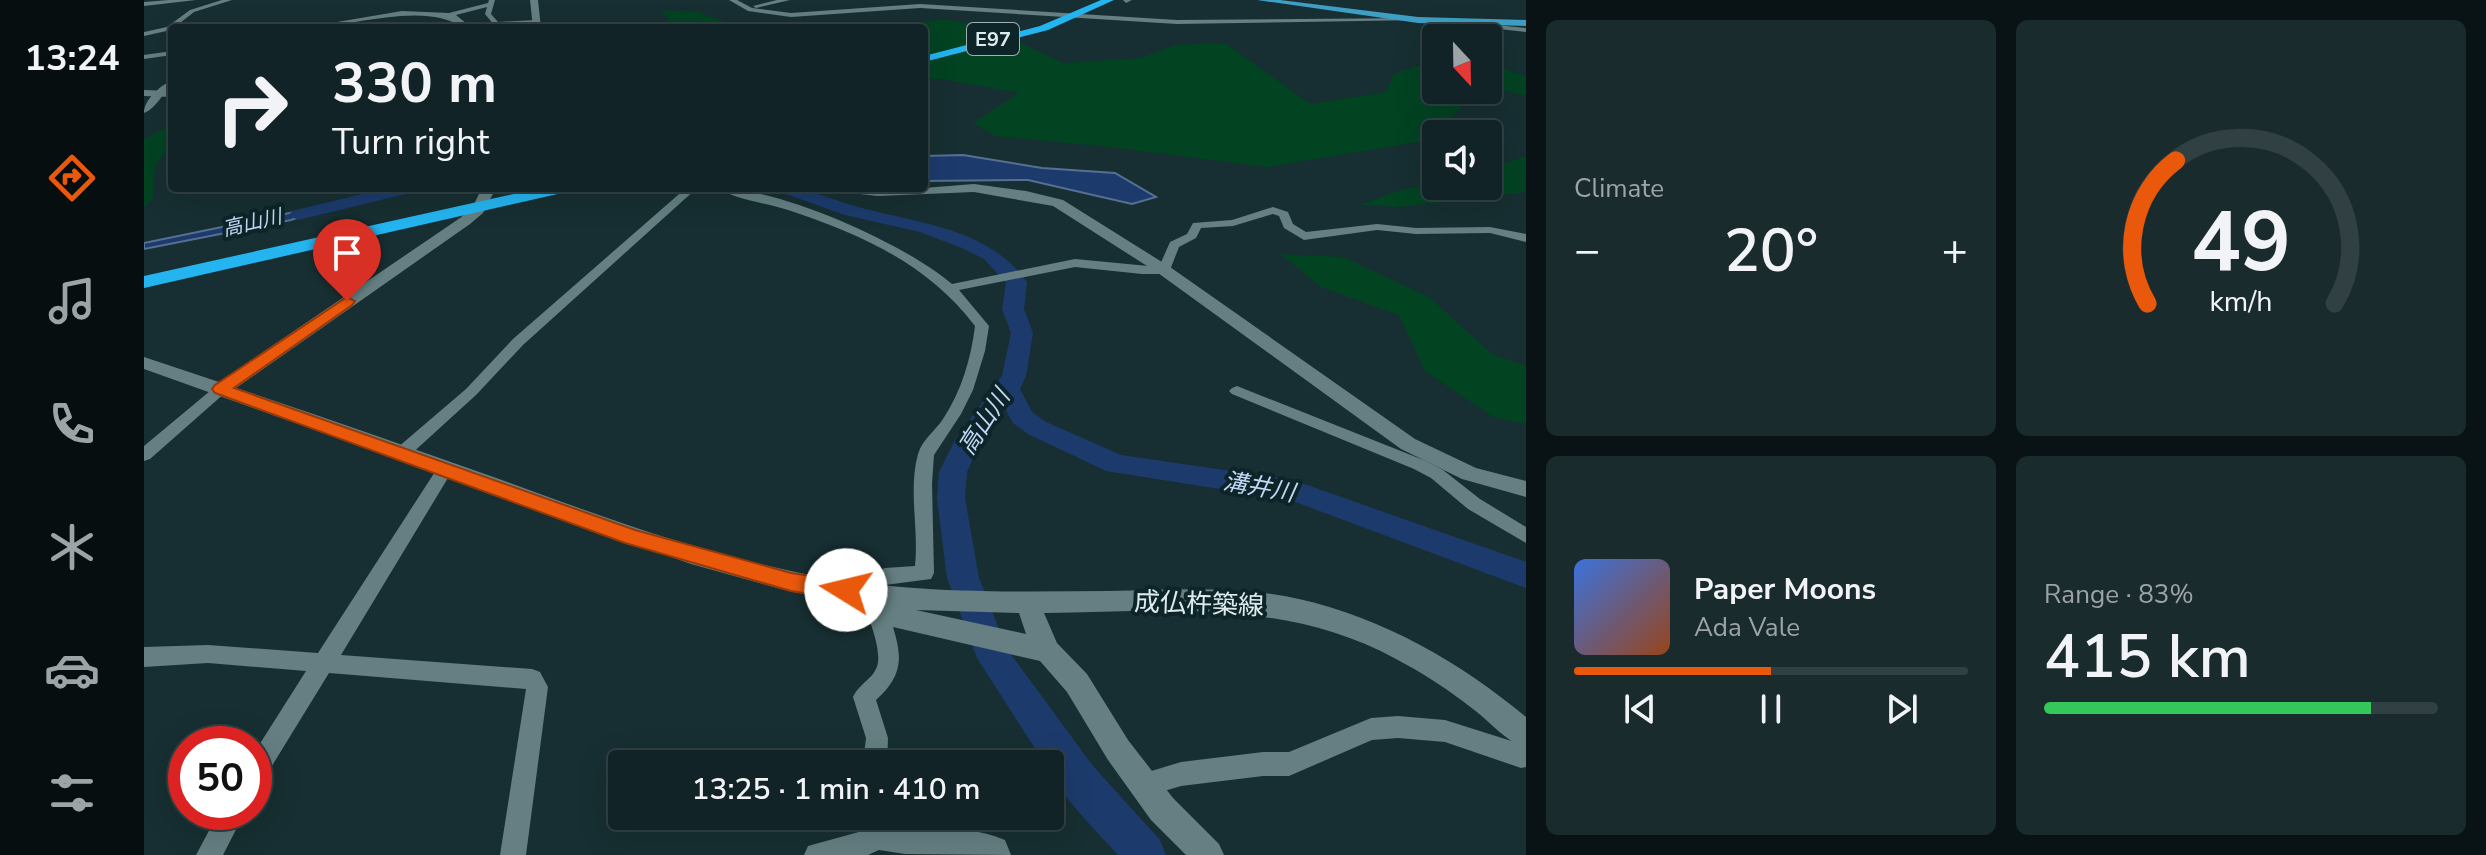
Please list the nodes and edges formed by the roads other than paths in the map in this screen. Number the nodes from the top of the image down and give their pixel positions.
1 (193, 0) edge
2 (229, 0) edge
3 (534, 0) edge
4 (732, 0) edge
5 (787, 0) edge
6 (1091, 0) edge
7 (1098, 0) edge
8 (1109, 0) edge
9 (1124, 0) edge
10 (1261, 0) edge
11 (492, 2) edge
12 (144, 4) edge
13 (435, 6) dead end
14 (742, 8) junction
15 (470, 10) junction
16 (449, 15) junction
17 (1061, 18) junction
18 (1418, 20) junction
19 (1446, 22) junction
20 (1526, 23) edge
21 (174, 24) edge
22 (330, 24) edge
23 (462, 24) edge
24 (496, 24) edge
25 (537, 24) edge
26 (168, 29) edge
27 (1526, 30) edge
28 (144, 34) edge
29 (1019, 36) junction
30 (168, 54) edge
31 (928, 56) edge
32 (928, 56) edge
33 (144, 57) edge
34 (168, 85) edge
35 (150, 94) edge
36 (144, 110) edge
37 (928, 190) edge
38 (488, 192) edge
39 (544, 192) edge
40 (687, 192) edge
41 (738, 192) edge
42 (1526, 238) edge
43 (1164, 270) junction
44 (144, 282) edge
45 (950, 288) junction
46 (144, 363) edge
47 (221, 389) junction
48 (1237, 391) dead end
49 (1403, 449) junction
50 (403, 452) junction
51 (144, 455) edge
52 (446, 468) junction
53 (1526, 489) edge
54 (1526, 536) edge
55 (1018, 602) junction
56 (877, 604) junction
57 (1035, 649) junction
58 (144, 657) edge
59 (324, 661) junction
60 (1526, 735) edge
61 (272, 745) edge
62 (876, 750) edge
63 (1526, 755) edge
64 (1144, 785) junction
65 (223, 830) edge
66 (876, 830) edge
67 (882, 830) edge
68 (209, 855) edge
69 (513, 855) edge
70 (817, 855) edge
71 (998, 855) edge
72 (1208, 855) edge

1 - 12 street
2 - 21 street
3 - 25 street
4 - 14 street
5 - 14 street
6 - 17 highway
7 - 17 highway, E97
8 - 29 highway, E97
9 - 29 highway
10 - 18 main road
11 - 15 street
11 - 24 street
13 - 15 street
14 - 18 street
15 - 16 street
16 - 22 street
16 - 23 street
17 - 31 highway, E97
18 - 19 main road
19 - 20 main road
19 - 27 street
26 - 28 street
29 - 32 highway, E97
30 - 33 street
34 - 35 street
35 - 36 street
37 - 43 street
38 - 47 street
39 - 44 highway
40 - 50 street
41 - 45 street
42 - 43 street
43 - 45 street
43 - 49 street
45 - 56 street
46 - 47 street, 成仏杵築線
47 - 50 street, 成仏杵築線
47 - 51 street
48 - 49 street
49 - 53 street
49 - 54 street
50 - 52 street, 成仏杵築線
52 - 56 street, 成仏杵築線
52 - 59 street
55 - 56 street, 成仏杵築線
55 - 57 street
55 - 60 street, 成仏杵築線
56 - 57 street
56 - 62 street
57 - 64 street
58 - 59 street
59 - 61 street
59 - 69 street
63 - 64 street
64 - 72 street
65 - 68 street
66 - 70 street
67 - 71 street

